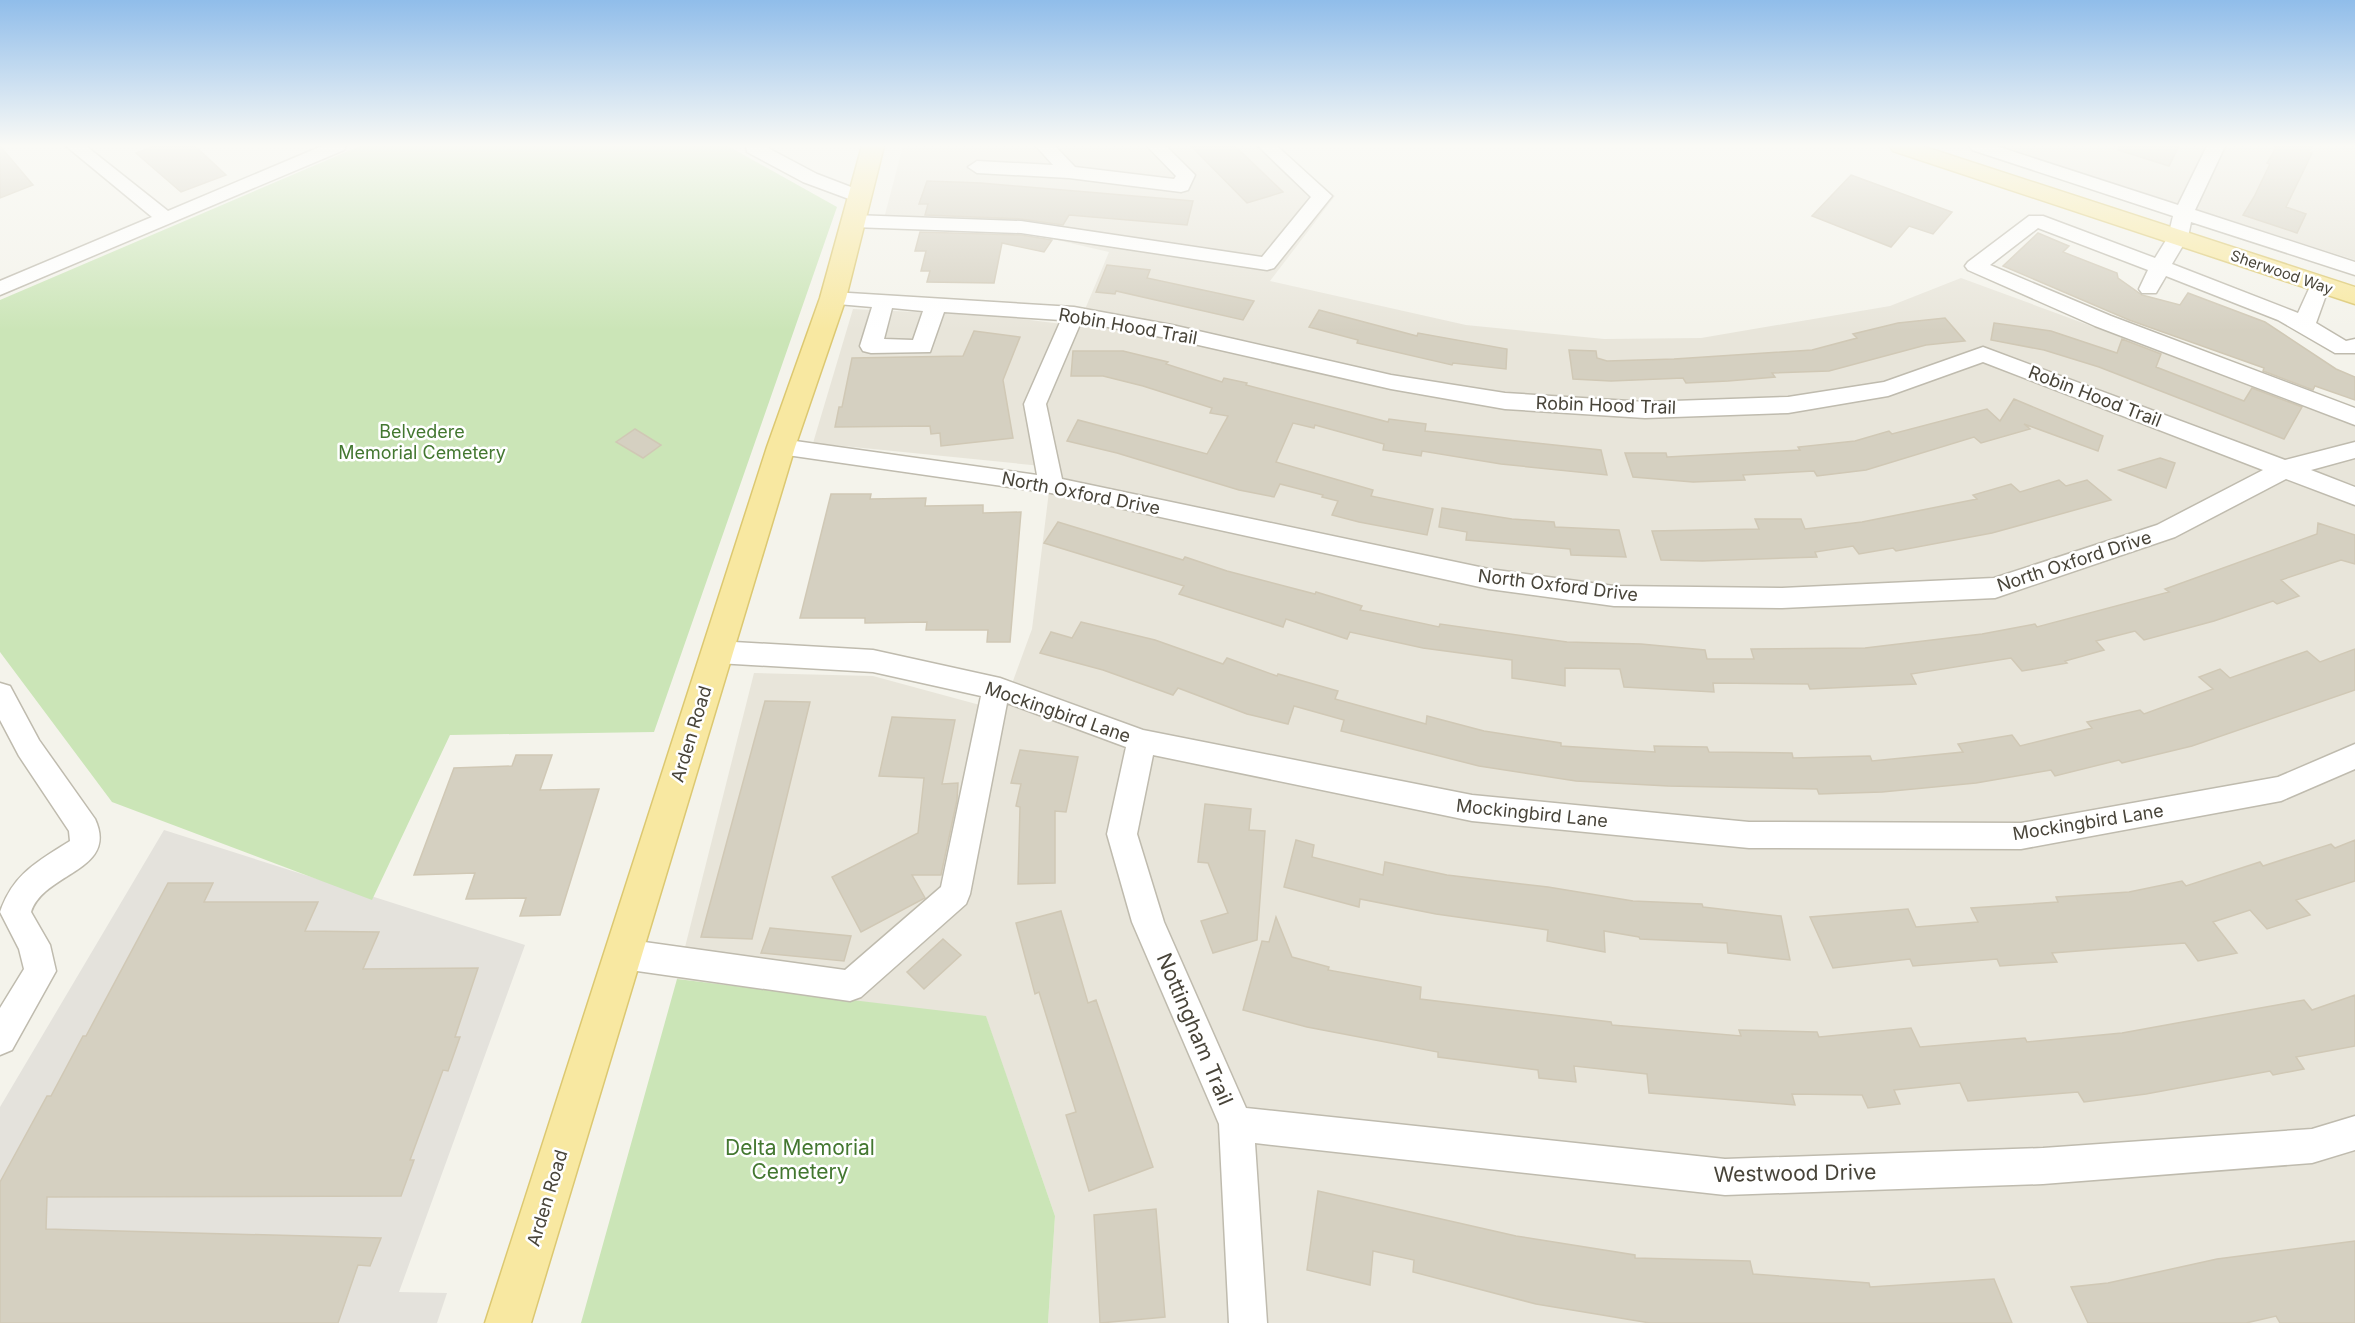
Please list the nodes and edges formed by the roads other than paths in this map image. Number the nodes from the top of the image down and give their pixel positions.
1 (152, 208) edge
2 (190, 208) edge
3 (855, 208) joint
4 (1313, 208) edge
5 (2054, 208) edge
6 (2090, 208) edge
7 (2171, 208) edge
8 (2186, 208) edge
9 (2104, 212) junction
10 (2184, 212) junction
11 (165, 218) junction
12 (2036, 220) junction
13 (2178, 237) junction
14 (2083, 238) junction
15 (2354, 265) edge
16 (2160, 267) junction
17 (2320, 284) junction
18 (0, 289) edge
19 (2149, 289) dead end
20 (2355, 296) edge
21 (833, 298) junction
22 (884, 300) junction
23 (936, 304) junction
24 (1074, 314) junction
25 (2304, 325) junction
26 (2355, 346) edge
27 (2355, 417) edge
28 (781, 447) junction
29 (2355, 450) edge
30 (2287, 468) junction
31 (1051, 485) junction
32 (2355, 496) edge
33 (717, 652) junction
34 (996, 688) junction
35 (0, 694) edge
36 (1142, 741) junction
37 (2355, 756) edge
38 (623, 954) junction
39 (0, 1039) edge
40 (1236, 1124) junction
41 (2355, 1133) edge
42 (508, 1323) edge
43 (1248, 1323) edge

1 - 11 street
2 - 11 street
3 - 4 street
3 - 21 main road, Arden Road
5 - 12 street
6 - 9 main road, Sherwood Way
7 - 10 street, Sherwood Way
8 - 10 street
9 - 13 main road, Sherwood Way
9 - 14 street
10 - 13 street
10 - 15 street, Sherwood Way
11 - 18 street
12 - 14 street
12 - 27 street
13 - 16 street
13 - 17 main road, Sherwood Way
14 - 16 street
16 - 19 street
16 - 25 street
17 - 20 main road, Sherwood Way
17 - 25 street
21 - 22 street, Robin Hood Trail
21 - 28 main road, Arden Road
22 - 23 street, Robin Hood Trail
22 - 23 street
23 - 24 street, Robin Hood Trail
24 - 30 street, Robin Hood Trail
24 - 31 street
25 - 26 street
28 - 31 street, North Oxford Drive
28 - 33 main road, Arden Road
29 - 30 street, North Oxford Drive
30 - 31 street, North Oxford Drive
30 - 32 street, Robin Hood Trail
33 - 34 street, Mockingbird Lane
33 - 38 main road, Arden Road
34 - 36 street, Mockingbird Lane
34 - 38 street
35 - 39 street
36 - 37 street, Mockingbird Lane
36 - 40 street, Nottingham Trail
38 - 42 main road, Arden Road
40 - 41 street, Westwood Drive
40 - 43 street, Nottingham Trail

